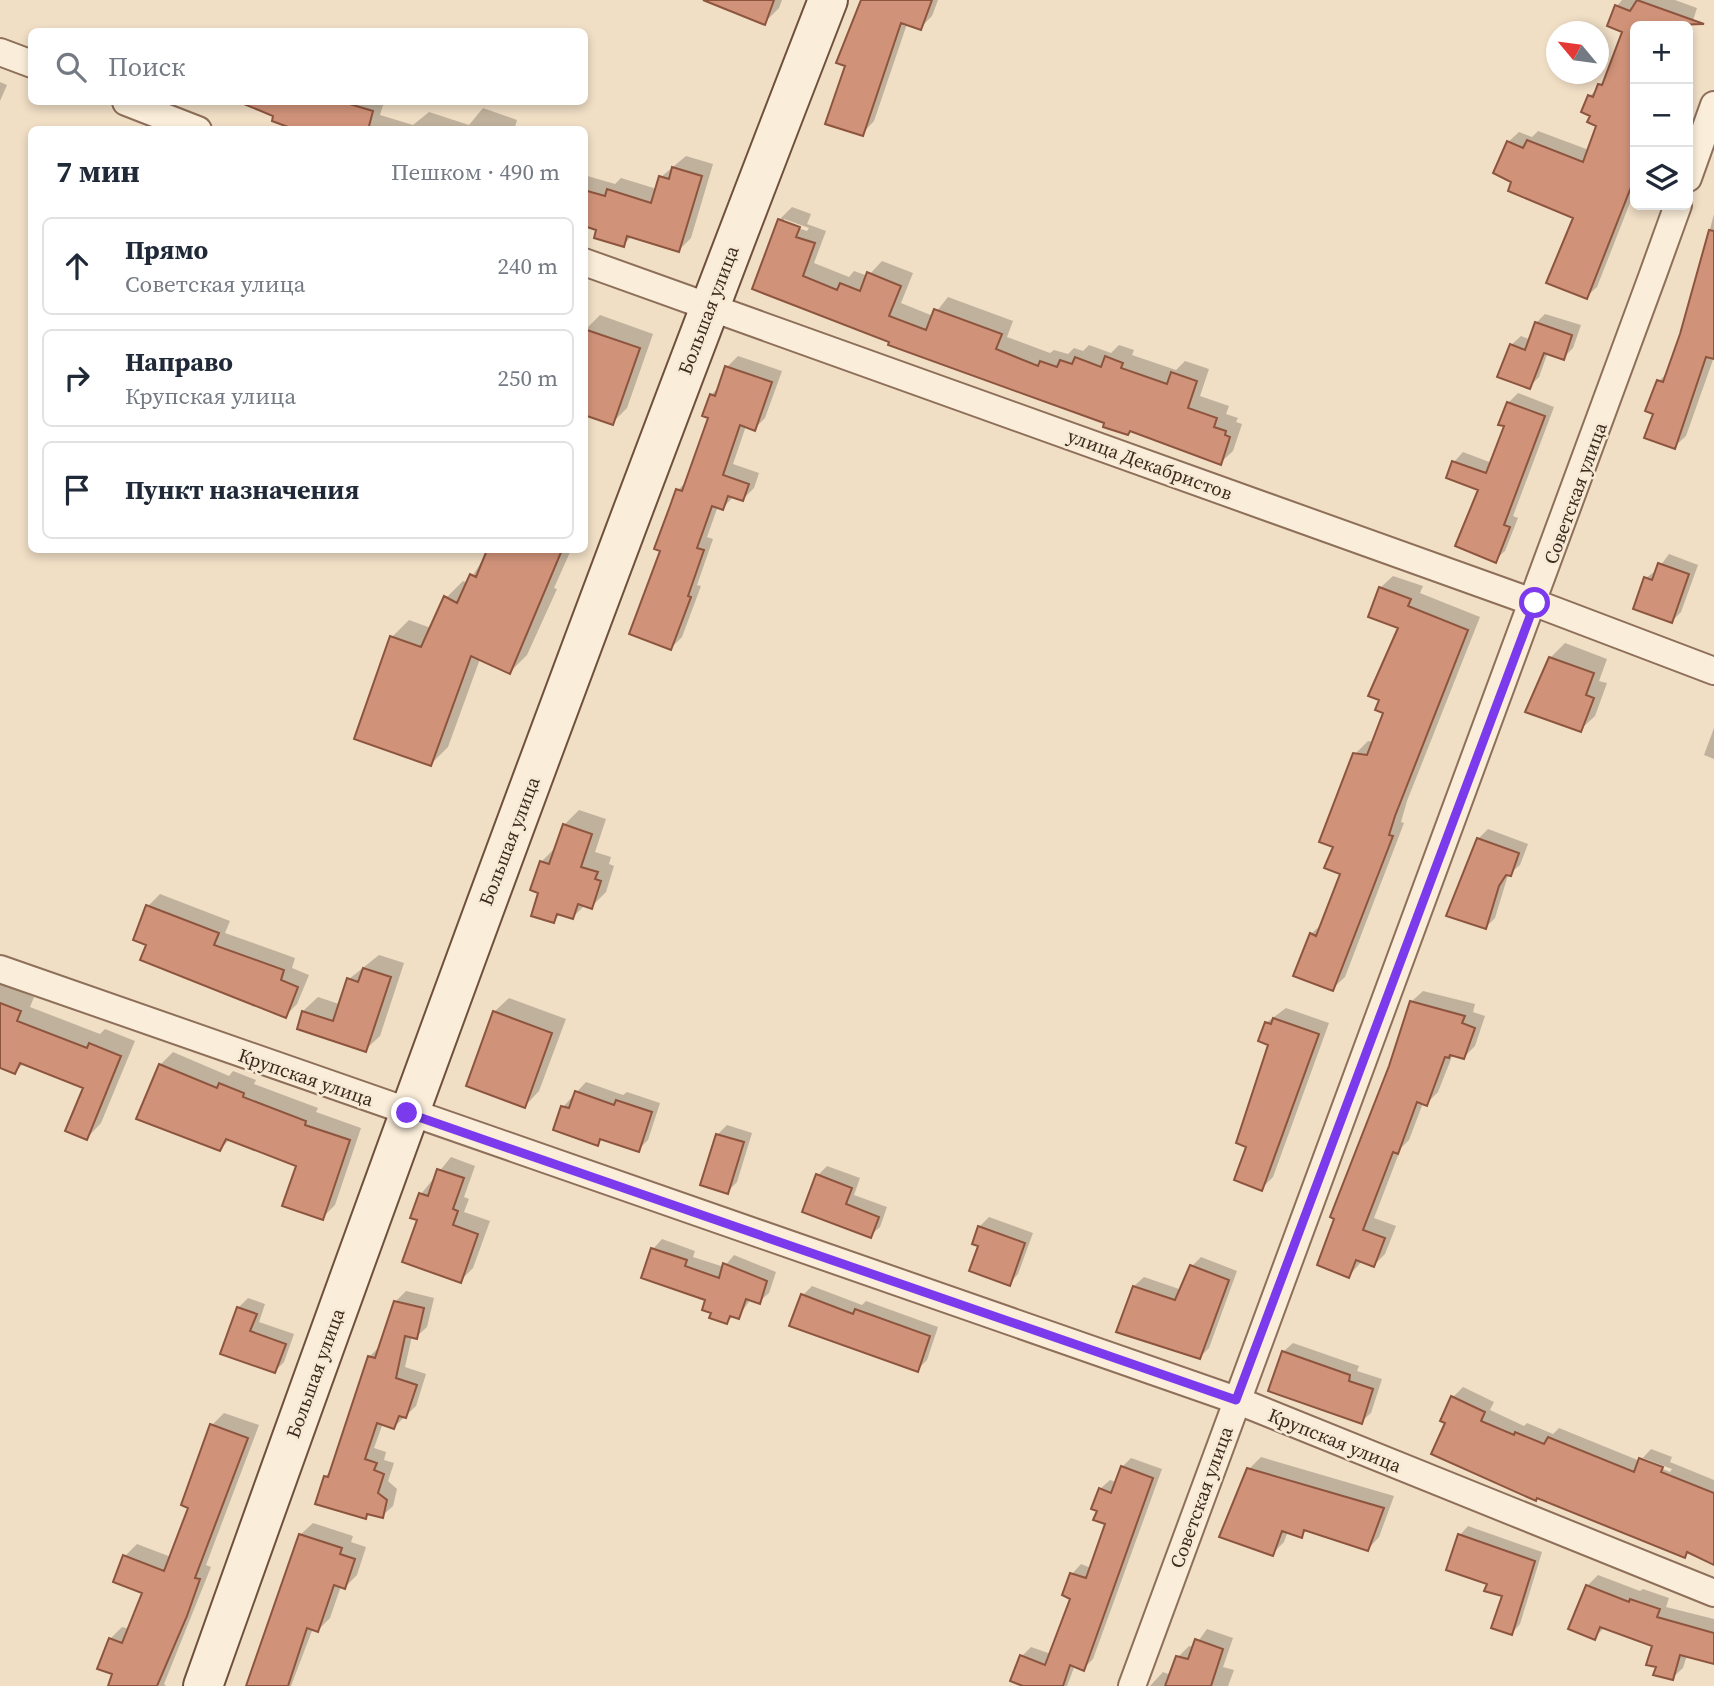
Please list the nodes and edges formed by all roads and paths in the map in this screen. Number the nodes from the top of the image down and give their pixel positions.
1 (828, 0) edge
2 (0, 52) edge
3 (28, 62) edge
4 (134, 105) edge
5 (1714, 105) edge
6 (188, 126) edge
7 (1693, 164) edge
8 (1676, 210) edge
9 (588, 263) edge
10 (710, 305) junction
11 (1535, 603) junction
12 (1714, 671) edge
13 (0, 969) edge
14 (407, 1113) junction
15 (1236, 1400) junction
16 (1714, 1593) edge
17 (203, 1686) edge
18 (1132, 1686) edge

1 - 10 street, Большая улица
2 - 3 street
4 - 6 street
5 - 7 street
8 - 11 street, Советская улица
9 - 10 street, улица Декабристов
10 - 11 street, улица Декабристов
10 - 14 street, Большая улица
11 - 12 street, улица Декабристов
11 - 15 street, Советская улица
13 - 14 street, Крупская улица
14 - 15 street, Крупская улица
14 - 17 street, Большая улица
15 - 16 street, Крупская улица
15 - 18 street, Советская улица

